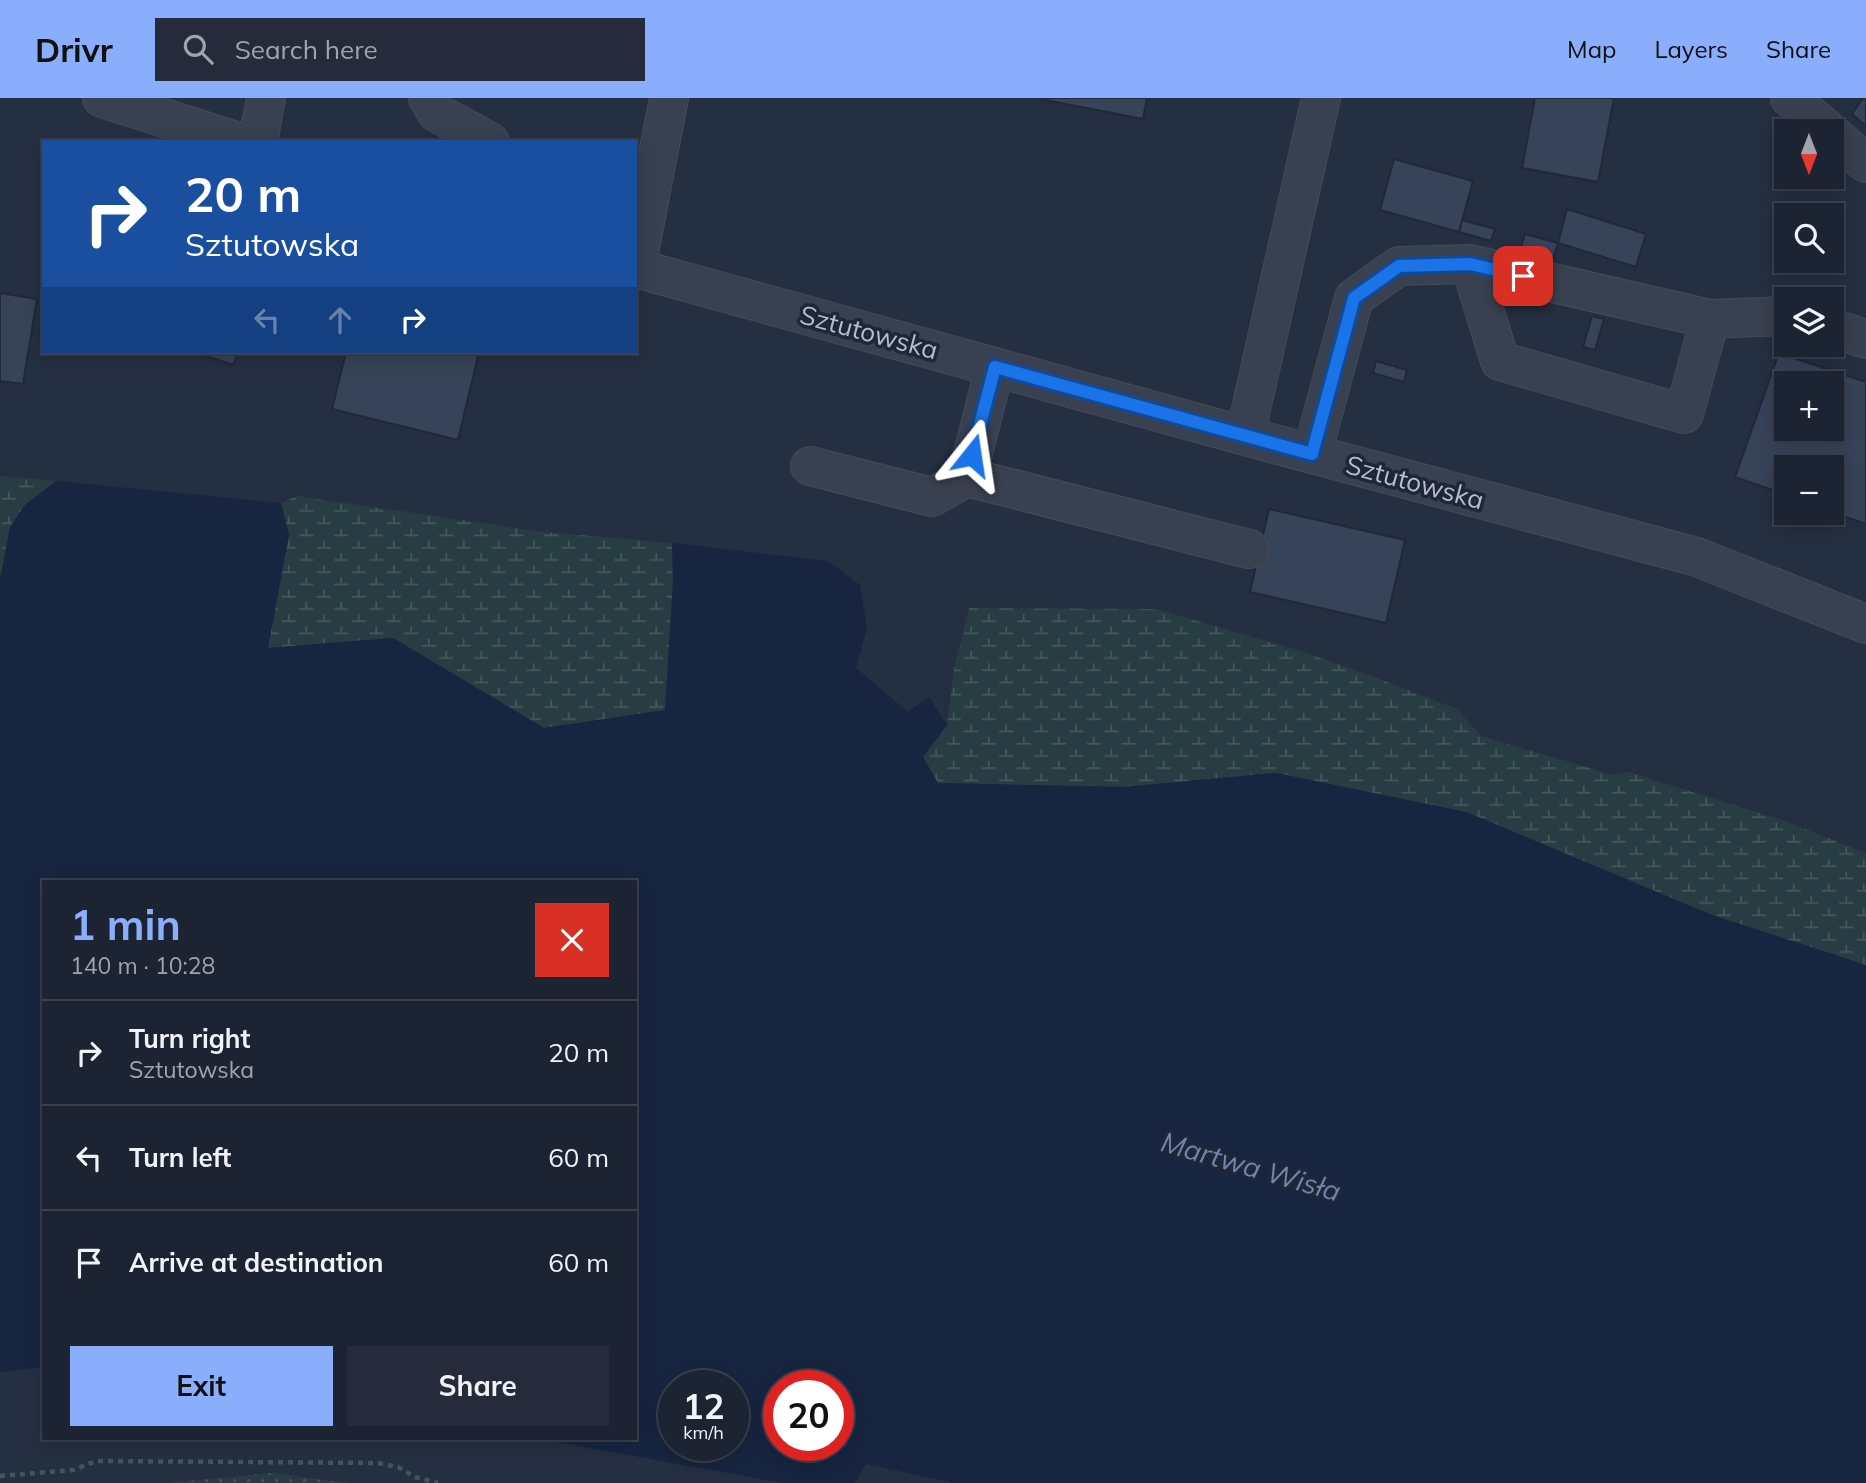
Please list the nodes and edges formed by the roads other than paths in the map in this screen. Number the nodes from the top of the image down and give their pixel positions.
1 (102, 98) edge
2 (266, 98) edge
3 (428, 98) edge
4 (670, 98) edge
5 (1321, 98) edge
6 (1790, 98) edge
7 (1815, 119) edge
8 (233, 140) edge
9 (258, 140) edge
10 (486, 140) edge
11 (1844, 144) edge
12 (1866, 163) edge
13 (644, 182) edge
14 (637, 257) edge
15 (1470, 264) junction
16 (637, 268) edge
17 (1774, 316) edge
18 (1710, 318) junction
19 (1844, 332) edge
20 (1866, 339) edge
21 (995, 367) junction
22 (1245, 436) junction
23 (1312, 454) junction
24 (810, 466) dead end
25 (967, 477) junction
26 (1249, 549) dead end
27 (1866, 624) edge

1 - 8 street
2 - 9 street
3 - 10 street
4 - 13 street
5 - 22 street
6 - 7 street
11 - 12 street
13 - 14 street
15 - 18 street
15 - 18 street
15 - 23 street
16 - 21 street, Sztutowska
17 - 18 street
19 - 20 street
21 - 22 street, Sztutowska
21 - 25 street
22 - 23 street, Sztutowska
23 - 27 street, Sztutowska
24 - 25 street
25 - 26 street

